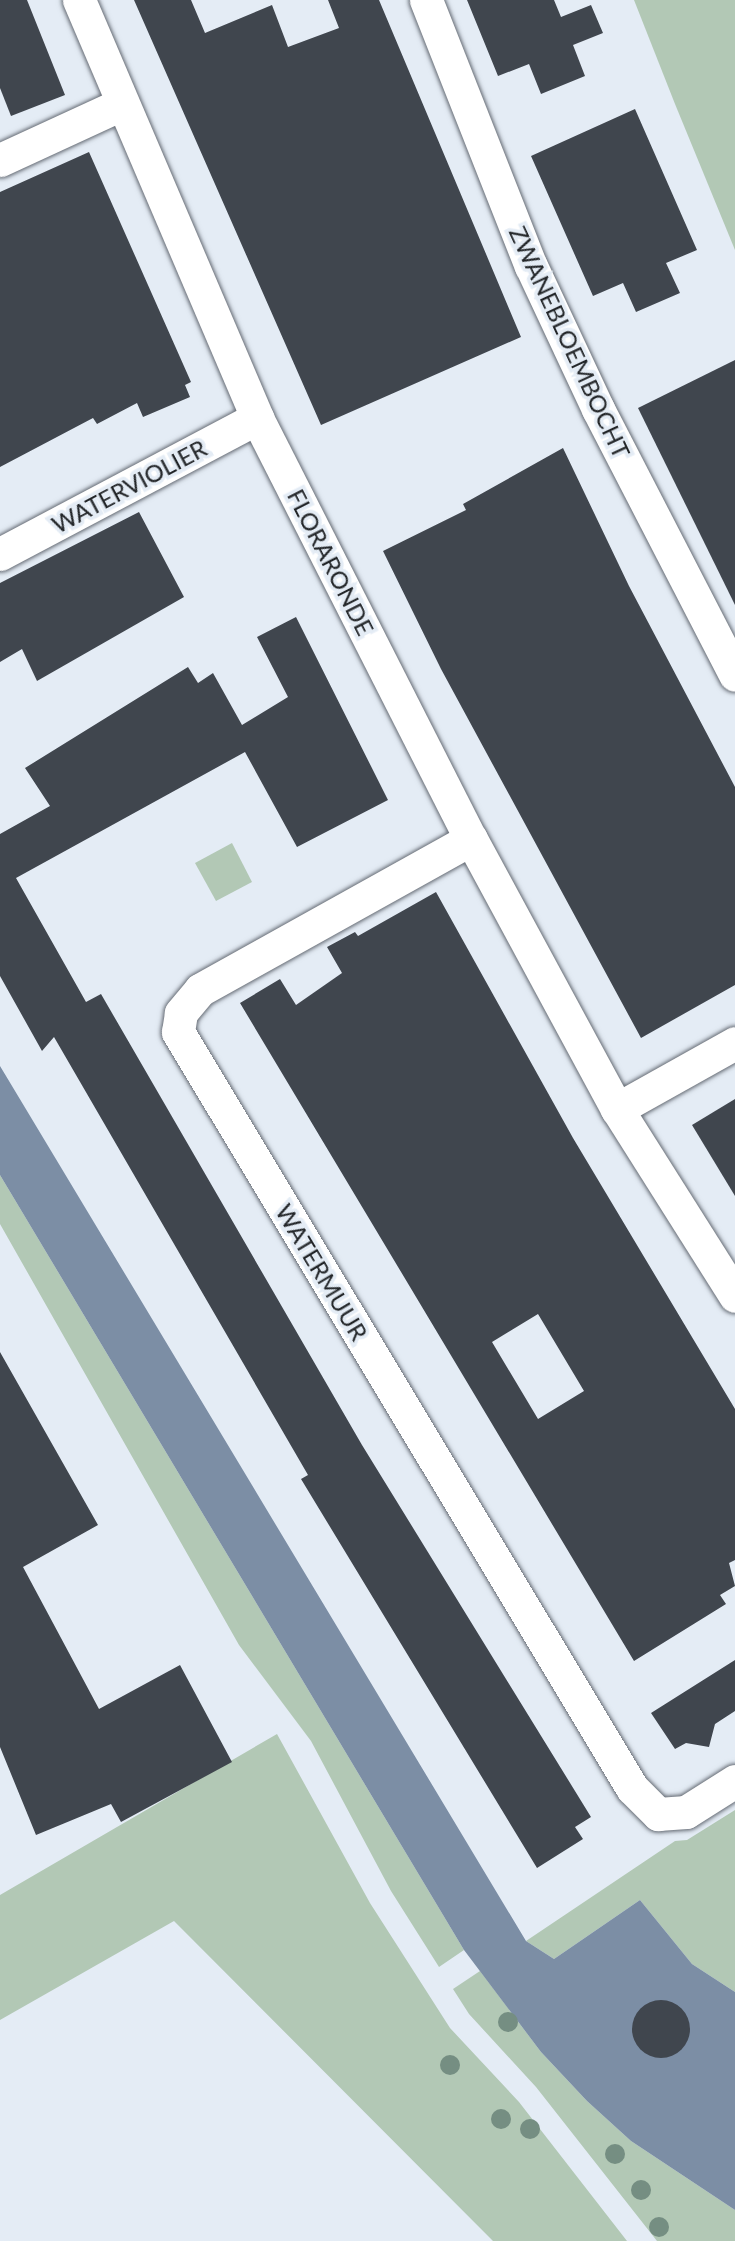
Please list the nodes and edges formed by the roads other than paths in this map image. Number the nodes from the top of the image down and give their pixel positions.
1 (79, 0) edge
2 (426, 0) edge
3 (122, 104) junction
4 (0, 160) edge
5 (257, 418) junction
6 (0, 554) edge
7 (735, 675) edge
8 (471, 839) junction
9 (735, 1044) edge
10 (617, 1109) junction
11 (735, 1296) edge
12 (735, 1781) edge

1 - 3 street, FLORARONDE
2 - 7 street, ZWANEBLOEMBOCHT
3 - 4 street
3 - 5 street, FLORARONDE
5 - 6 street, WATERVIOLIER
5 - 8 street, FLORARONDE
8 - 10 street, FLORARONDE
8 - 12 street, WATERMUUR
9 - 10 street
10 - 11 street, FLORARONDE

